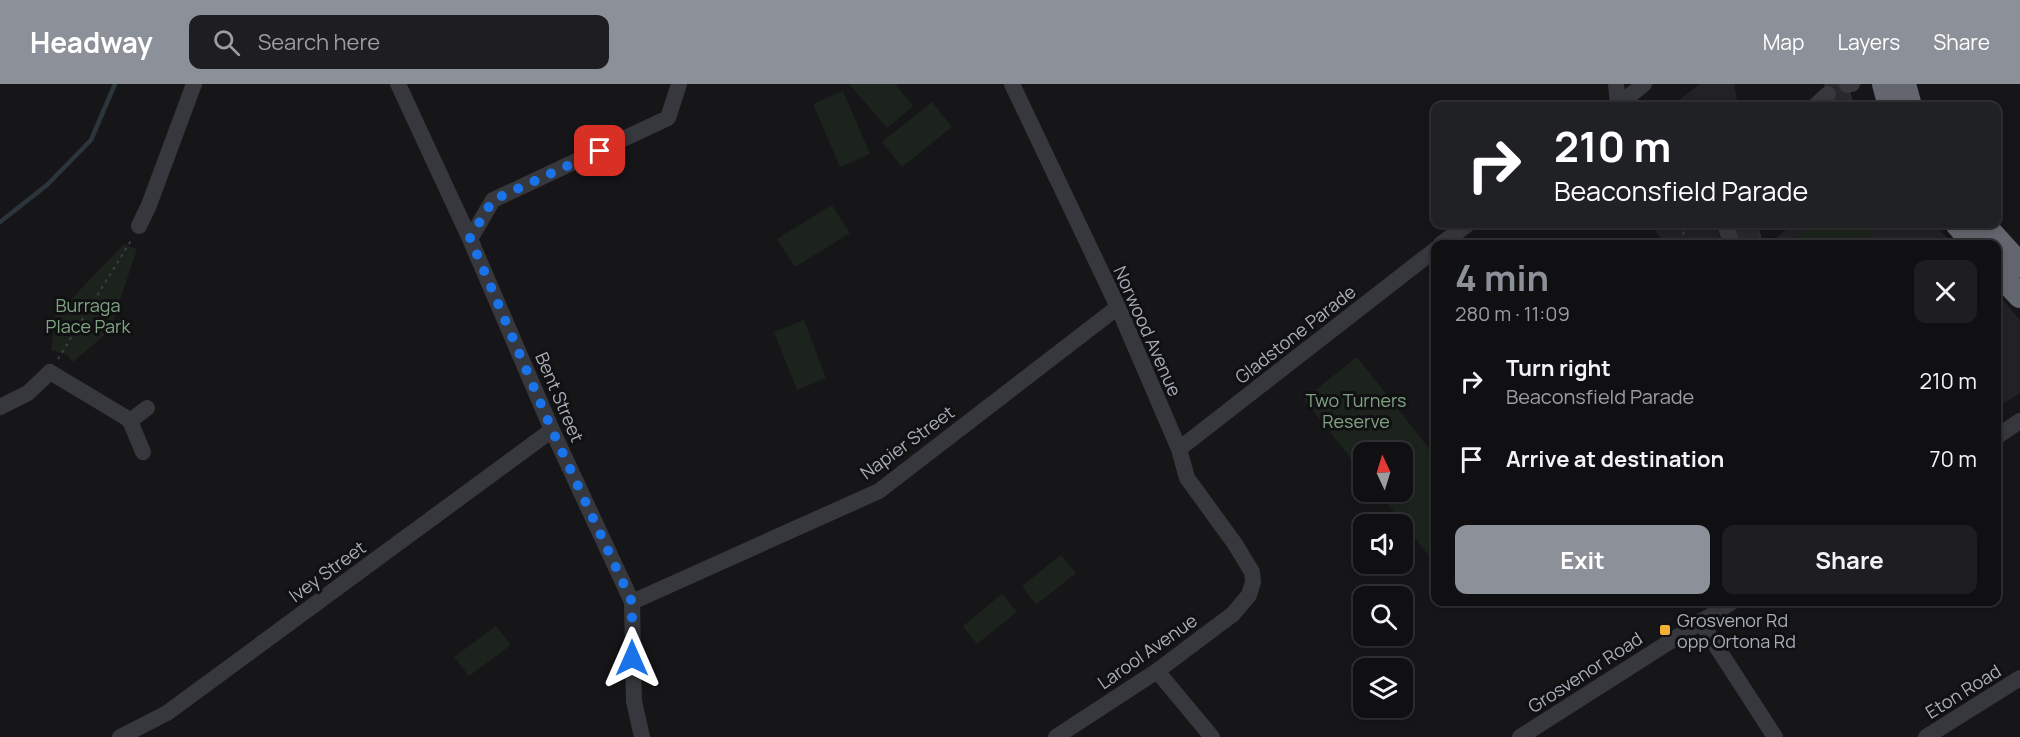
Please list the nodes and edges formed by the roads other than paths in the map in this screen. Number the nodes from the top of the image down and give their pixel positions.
1 (194, 84) edge
2 (398, 84) edge
3 (679, 84) edge
4 (1012, 84) edge
5 (1616, 84) edge
6 (1644, 84) edge
7 (1884, 84) edge
8 (1904, 84) edge
9 (1828, 94) dead end
10 (1617, 102) edge
11 (1622, 102) edge
12 (1819, 102) edge
13 (1889, 102) edge
14 (1909, 102) edge
15 (139, 226) road end
16 (1463, 228) edge
17 (1961, 228) edge
18 (1987, 228) edge
19 (470, 238) junction
20 (1447, 240) edge
21 (1971, 240) edge
22 (1997, 240) edge
23 (2001, 244) edge
24 (1431, 253) edge
25 (2020, 265) edge
26 (2001, 275) edge
27 (2020, 296) edge
28 (1118, 307) junction
29 (0, 407) edge
30 (147, 408) dead end
31 (2020, 421) edge
32 (130, 422) junction
33 (552, 430) junction
34 (2001, 434) edge
35 (1179, 449) junction
36 (143, 452) dead end
37 (1252, 588) joint
38 (632, 602) junction
39 (1725, 606) edge
40 (1700, 621) junction
41 (1157, 671) junction
42 (2020, 678) edge
43 (120, 737) edge
44 (642, 737) edge
45 (1056, 737) edge
46 (1212, 737) edge
47 (1520, 737) edge
48 (1774, 737) edge
49 (1926, 737) edge

1 - 15 street
2 - 19 street, Bent Street
3 - 19 street
4 - 28 street, Norwood Avenue
5 - 10 street
6 - 11 street
7 - 13 highway
8 - 14 highway
9 - 12 street
16 - 20 street
17 - 21 highway
18 - 22 highway
19 - 33 street, Bent Street
23 - 25 highway
24 - 35 street, Gladstone Parade
26 - 27 highway
28 - 35 street, Norwood Avenue
28 - 38 street, Napier Street
29 - 32 street
30 - 32 street
31 - 34 street
32 - 36 street
33 - 38 street, Bent Street
33 - 43 street, Ivey Street
35 - 37 street, Norwood Avenue
37 - 41 street, Larool Avenue
38 - 44 street, Bent Street
39 - 40 street, Grosvenor Road
40 - 47 street, Grosvenor Road
40 - 48 street
41 - 45 street, Larool Avenue
41 - 46 street
42 - 49 street, Eton Road

